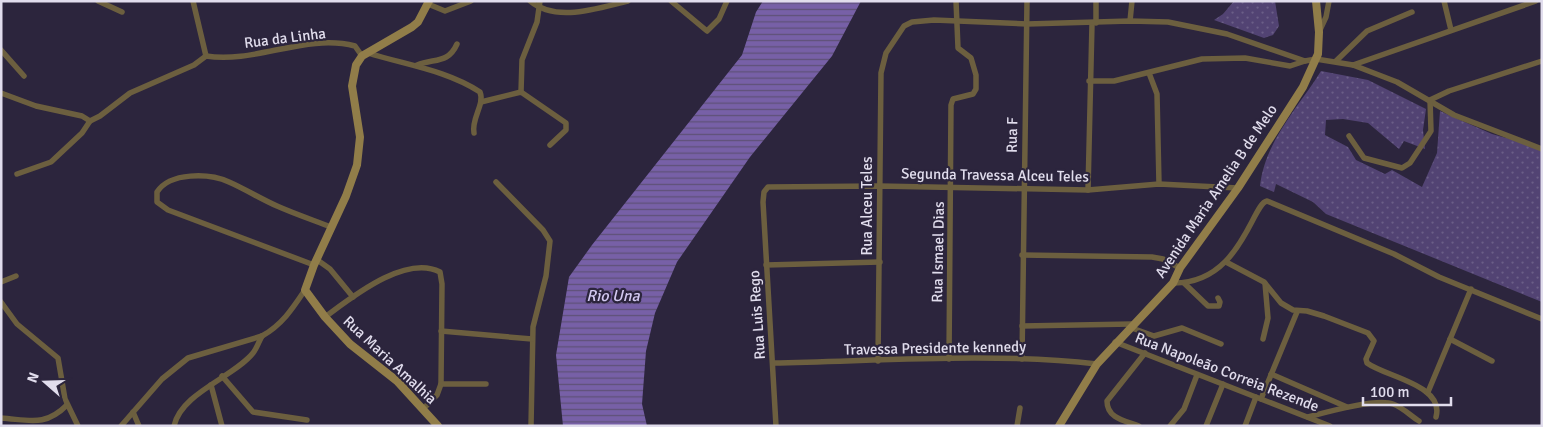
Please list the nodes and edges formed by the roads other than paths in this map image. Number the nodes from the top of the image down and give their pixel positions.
1 (98, 1) edge
2 (193, 1) edge
3 (471, 1) edge
4 (530, 1) edge
5 (540, 1) edge
6 (628, 1) edge
7 (671, 1) edge
8 (727, 1) edge
9 (956, 1) edge
10 (1027, 1) edge
11 (1096, 1) edge
12 (1132, 1) edge
13 (1316, 1) edge
14 (1328, 1) edge
15 (1444, 1) edge
16 (1536, 1) edge
17 (428, 3) edge
18 (540, 9) junction
19 (122, 12) dead end
20 (1412, 12) dead end
21 (955, 20) junction
22 (1130, 21) junction
23 (1094, 23) junction
24 (1027, 24) junction
25 (1451, 30) junction
26 (1319, 32) junction
27 (457, 44) dead end
28 (1, 50) edge
29 (365, 55) junction
30 (206, 56) junction
31 (1316, 59) junction
32 (1305, 61) junction
33 (1336, 61) junction
34 (1542, 61) edge
35 (417, 65) junction
36 (1353, 65) junction
37 (1149, 73) junction
38 (24, 76) dead end
39 (1089, 81) junction
40 (521, 92) junction
41 (1, 93) edge
42 (1430, 100) junction
43 (481, 102) junction
44 (90, 121) junction
45 (474, 133) dead end
46 (1349, 136) dead end
47 (550, 144) dead end
48 (1542, 149) edge
49 (17, 174) dead end
50 (496, 182) dead end
51 (1159, 184) junction
52 (879, 186) junction
53 (951, 188) junction
54 (1238, 188) junction
55 (1023, 190) junction
56 (1088, 190) junction
57 (763, 202) joint
58 (331, 227) junction
59 (1022, 255) junction
60 (315, 262) junction
61 (880, 262) junction
62 (1226, 262) junction
63 (766, 265) junction
64 (1180, 268) junction
65 (16, 276) dead end
66 (1, 282) edge
67 (1173, 283) junction
68 (1184, 283) junction
69 (1265, 283) junction
70 (1471, 289) junction
71 (305, 290) junction
72 (353, 297) junction
73 (1218, 298) dead end
74 (1, 302) edge
75 (1298, 312) junction
76 (325, 317) junction
77 (1542, 319) edge
78 (1131, 325) junction
79 (1022, 326) junction
80 (441, 331) junction
81 (262, 336) junction
82 (532, 339) junction
83 (1263, 339) dead end
84 (1450, 339) junction
85 (1115, 342) junction
86 (1221, 344) dead end
87 (1145, 353) junction
88 (950, 359) junction
89 (1022, 359) junction
90 (878, 361) junction
91 (1492, 361) dead end
92 (773, 363) junction
93 (1097, 364) junction
94 (1272, 374) junction
95 (1197, 375) junction
96 (222, 376) junction
97 (441, 384) junction
98 (486, 384) dead end
99 (1223, 384) junction
100 (211, 385) junction
101 (1428, 392) junction
102 (1258, 398) junction
103 (67, 405) junction
104 (1347, 407) junction
105 (424, 408) junction
106 (1020, 408) dead end
107 (133, 412) junction
108 (1308, 417) junction
109 (1436, 417) dead end
110 (1, 418) edge
111 (307, 420) dead end
112 (1419, 421) dead end
113 (1316, 423) edge
114 (78, 426) edge
115 (122, 426) edge
116 (139, 426) edge
117 (174, 426) edge
118 (222, 426) edge
119 (438, 426) edge
120 (531, 426) edge
121 (776, 426) edge
122 (1017, 426) edge
123 (1059, 426) edge
124 (1139, 426) edge
125 (1170, 426) edge
126 (1206, 426) edge
127 (1245, 426) edge
128 (1330, 426) edge

1 - 19 street
2 - 30 street
3 - 17 street
4 - 18 street
5 - 18 street
6 - 18 street
7 - 8 street
9 - 21 street
10 - 24 street, Rua F
11 - 23 street
12 - 22 street
13 - 26 street, Avenida Maria Amelia B de Melo
14 - 26 street
15 - 25 street
16 - 25 street
17 - 29 street
18 - 40 street
20 - 33 street
21 - 24 street, Rua Alceu Teles
21 - 52 street, Rua Alceu Teles
21 - 53 street, Rua Ismael Dias
22 - 23 street, Rua Alceu Teles
22 - 32 street, Rua Alceu Teles
23 - 24 street, Rua Alceu Teles
23 - 39 street
24 - 55 street, Rua F
25 - 36 street
26 - 31 street, Avenida Maria Amelia B de Melo
27 - 35 street
28 - 38 street
29 - 30 street, Rua da Linha
29 - 35 street, Rua da Linha
29 - 58 street
30 - 44 street
31 - 32 street
31 - 33 street
31 - 54 street, Avenida Maria Amelia B de Melo
32 - 37 street
33 - 36 street
34 - 42 street
35 - 43 street, Rua da Linha
36 - 42 street
37 - 39 street
37 - 51 street
39 - 56 street
40 - 43 street
40 - 47 street
41 - 44 street
42 - 46 street
42 - 48 street
43 - 45 street
44 - 49 street
50 - 82 street
51 - 54 street, Segunda Travessa Alceu Teles
51 - 56 street, Segunda Travessa Alceu Teles
52 - 53 street, Segunda Travessa Alceu Teles
52 - 57 street, Segunda Travessa Alceu Teles
52 - 61 street, Rua Alceu Teles
53 - 55 street, Segunda Travessa Alceu Teles
53 - 88 street, Rua Ismael Dias
54 - 64 street, Avenida Maria Amelia B de Melo
55 - 56 street, Segunda Travessa Alceu Teles
55 - 59 street, Rua F
57 - 63 street, Rua Luis Rego
58 - 60 street
58 - 60 street
59 - 64 street
59 - 79 street, Rua F
60 - 71 street
60 - 72 street
61 - 63 street
61 - 90 street, Rua Alceu Teles
62 - 68 street
62 - 69 street
62 - 70 street
63 - 92 street, Rua Luis Rego
64 - 67 street, Avenida Maria Amelia B de Melo
65 - 66 street
67 - 68 street
67 - 78 street, Avenida Maria Amelia B de Melo
68 - 73 street
69 - 75 street
69 - 83 street
70 - 77 street
70 - 84 street
71 - 76 street, Rua Maria Amalhia
71 - 81 street
72 - 76 street
72 - 80 street
74 - 103 street
75 - 94 street
75 - 101 street
76 - 105 street, Rua Maria Amalhia
78 - 79 street
78 - 85 street, Avenida Maria Amelia B de Melo
78 - 86 street
79 - 89 street, Rua F
80 - 82 street
80 - 97 street
81 - 96 street
81 - 107 street
82 - 120 street
84 - 91 street
84 - 101 street
85 - 87 street, Rua Napoleão Correia Rezende
85 - 93 street, Avenida Maria Amelia B de Melo
87 - 95 street, Rua Napoleão Correia Rezende
87 - 124 street
88 - 89 street, Travessa Presidente kennedy
88 - 90 street, Travessa Presidente kennedy
89 - 93 street, Travessa Presidente kennedy
90 - 92 street, Travessa Presidente kennedy
92 - 121 street, Rua Luis Rego
93 - 123 street, Avenida Maria Amelia B de Melo
94 - 102 street
94 - 104 street
95 - 99 street, Rua Napoleão Correia Rezende
95 - 125 street
96 - 100 street
96 - 111 street
97 - 98 street
97 - 105 street
99 - 102 street, Rua Napoleão Correia Rezende
99 - 126 street
100 - 117 street
100 - 118 street
101 - 109 street
102 - 108 street, Rua Napoleão Correia Rezende
102 - 127 street
103 - 110 street
103 - 114 street
104 - 108 street
104 - 112 street
105 - 119 street, Rua Maria Amalhia
106 - 122 street
107 - 115 street
107 - 116 street
108 - 113 street, Rua Napoleão Correia Rezende
113 - 128 street, Rua Napoleão Correia Rezende

